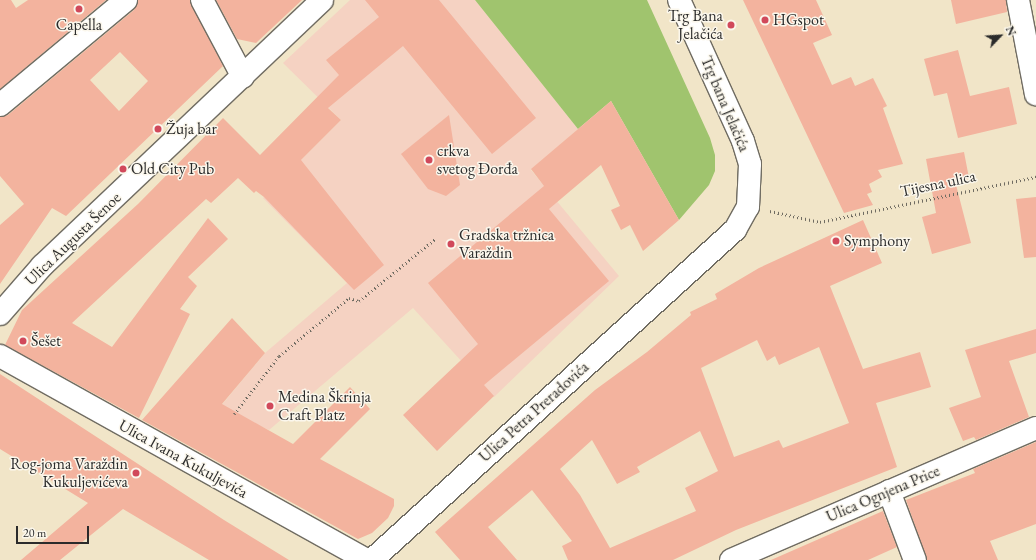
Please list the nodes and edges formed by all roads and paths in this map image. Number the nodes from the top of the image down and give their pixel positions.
1 (126, 0) edge
2 (202, 0) edge
3 (322, 0) edge
4 (679, 0) edge
5 (1018, 0) edge
6 (243, 77) junction
7 (1036, 94) edge
8 (0, 105) edge
9 (1036, 176) edge
10 (748, 207) junction
11 (435, 239) dead end
12 (698, 265) joint
13 (0, 314) edge
14 (0, 356) edge
15 (234, 414) dead end
16 (1036, 428) edge
17 (889, 491) junction
18 (367, 560) edge
19 (372, 560) edge
20 (731, 560) edge
21 (915, 560) edge

1 - 8 street
2 - 6 street
3 - 6 street, Ulica Augusta Šenoe
4 - 10 street, Trg bana Jelačića
5 - 7 street
6 - 13 street, Ulica Augusta Šenoe
9 - 10 path, Tijesna ulica
10 - 12 street, Trg bana Jelačića
11 - 15 path
12 - 19 street, Ulica Petra Preradovića
14 - 18 street, Ulica Ivana Kukuljevića
16 - 17 street, Ulica Ognjena Price
17 - 20 street, Ulica Ognjena Price
17 - 21 street

